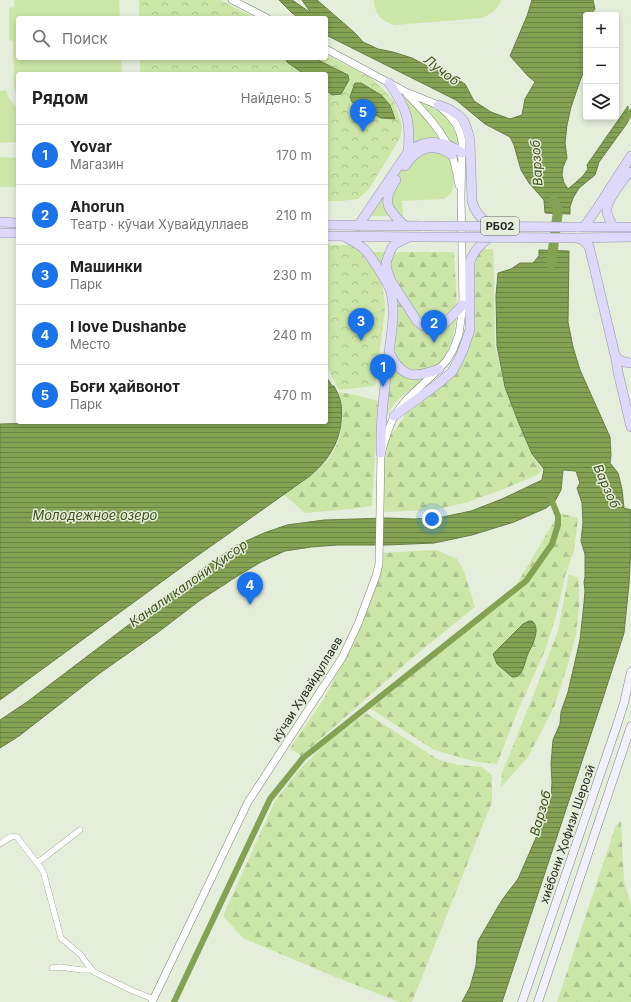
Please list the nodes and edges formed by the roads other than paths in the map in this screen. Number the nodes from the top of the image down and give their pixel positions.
1 (232, 0) edge
2 (263, 16) edge
3 (328, 50) edge
4 (389, 83) junction
5 (406, 92) junction
6 (438, 105) junction
7 (447, 144) junction
8 (408, 152) junction
9 (462, 153) junction
10 (452, 156) junction
11 (631, 156) edge
12 (631, 172) edge
13 (461, 197) junction
14 (0, 222) edge
15 (16, 222) edge
16 (328, 225) edge
17 (358, 226) junction
18 (405, 226) junction
19 (489, 226) junction
20 (580, 227) junction
21 (613, 227) junction
22 (628, 227) edge
23 (0, 233) edge
24 (16, 233) edge
25 (328, 236) edge
26 (345, 237) junction
27 (409, 237) junction
28 (628, 237) edge
29 (488, 238) junction
30 (577, 238) junction
31 (600, 238) junction
32 (589, 246) junction
33 (463, 305) junction
34 (389, 352) junction
35 (615, 355) junction
36 (631, 363) edge
37 (439, 370) junction
38 (394, 416) junction
39 (631, 427) edge
40 (382, 453) junction
41 (631, 672) edge
42 (631, 726) edge
43 (80, 830) dead end
44 (0, 844) edge
45 (37, 863) junction
46 (560, 892) junction
47 (574, 896) junction
48 (52, 968) dead end
49 (92, 970) junction
50 (152, 1000) edge
51 (522, 1002) edge
52 (538, 1002) edge

1 - 2 street
3 - 4 street
4 - 5 street
4 - 8 highway
5 - 6 street, кӯчаи Хувайдуллаев
5 - 7 street, кӯчаи Хувайдуллаев
6 - 9 street, кӯчаи Хувайдуллаев
6 - 19 highway
7 - 8 highway
7 - 9 highway
7 - 10 street, кӯчаи Хувайдуллаев
8 - 17 highway
9 - 13 street, кӯчаи Хувайдуллаев
10 - 13 street, кӯчаи Хувайдуллаев
10 - 18 highway
11 - 20 highway
12 - 21 highway
13 - 33 street, кӯчаи Хувайдуллаев
14 - 15 highway
16 - 17 highway, РБ02
17 - 18 highway, РБ02
18 - 19 highway, РБ02, bridge
19 - 20 highway, РБ02, bridge
20 - 21 highway, РБ02
21 - 22 highway, РБ02
23 - 24 highway
25 - 26 highway, РБ02
26 - 27 highway, РБ02
26 - 34 highway
27 - 29 highway, РБ02, bridge
27 - 33 highway
28 - 31 highway, РБ02
29 - 30 highway, РБ02, bridge
29 - 38 highway
30 - 31 highway, РБ02
30 - 32 highway
31 - 32 highway
32 - 35 highway
33 - 37 street, кӯчаи Хувайдуллаев
34 - 37 highway
34 - 40 highway
35 - 36 highway
35 - 39 highway
37 - 38 street, кӯчаи Хувайдуллаев
38 - 40 street, кӯчаи Хувайдуллаев
40 - 50 street, кӯчаи Хувайдуллаев
41 - 46 main road, хиёбони Ҳофизи Шерозӣ
42 - 47 main road
43 - 45 street
44 - 45 street
45 - 49 street
46 - 47 main road
46 - 51 main road, хиёбони Ҳофизи Шерозӣ
47 - 52 main road
48 - 49 street
49 - 50 street

